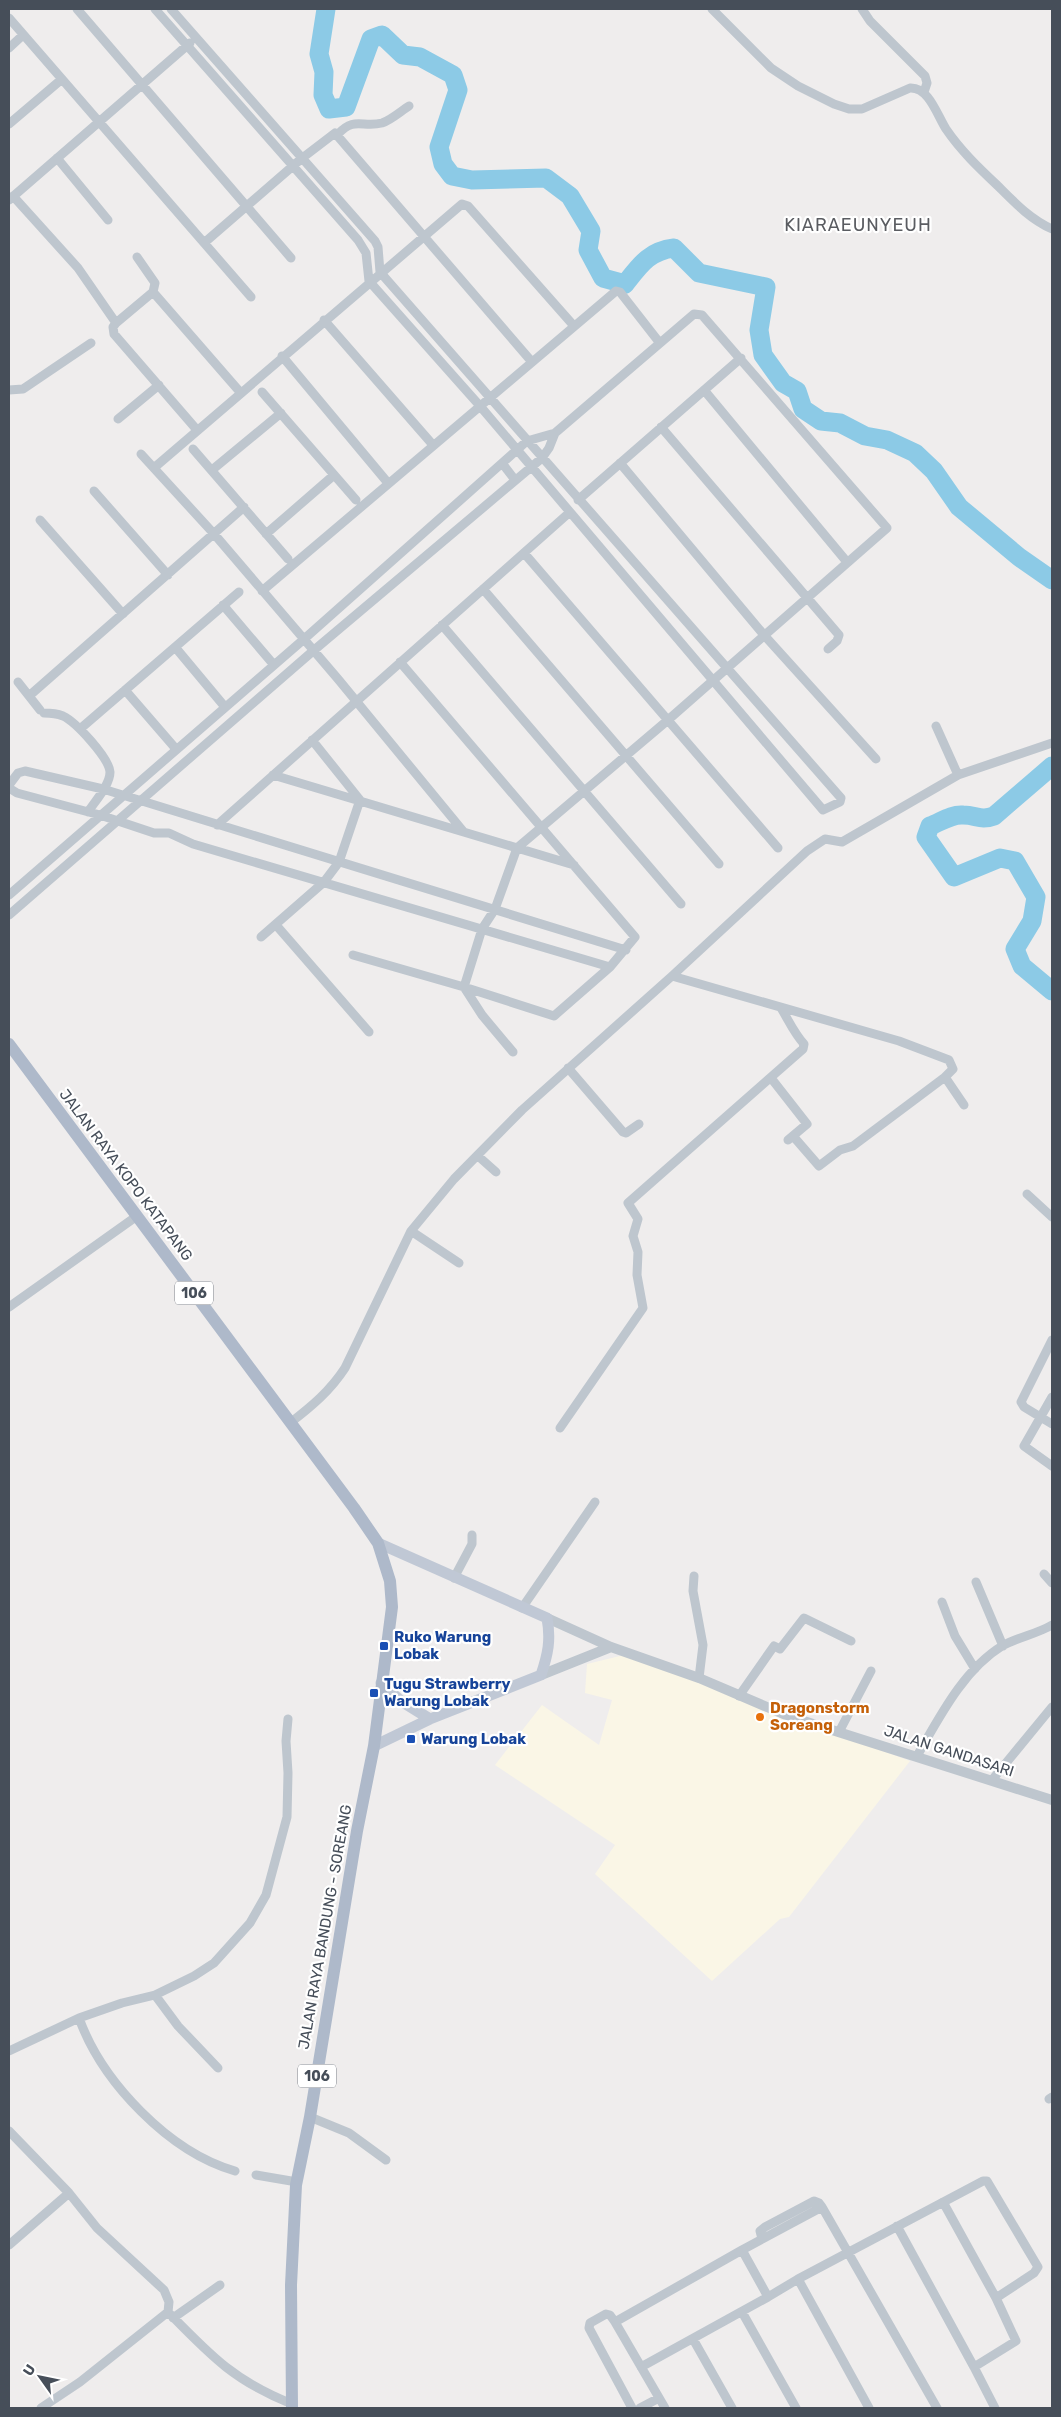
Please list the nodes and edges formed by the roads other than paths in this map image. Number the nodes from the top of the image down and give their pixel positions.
1 (77, 9) edge
2 (155, 9) edge
3 (171, 9) edge
4 (712, 9) edge
5 (862, 9) edge
6 (9, 18) edge
7 (23, 35) junction
8 (196, 38) junction
9 (187, 46) junction
10 (9, 48) edge
11 (62, 79) junction
12 (142, 85) junction
13 (924, 92) junction
14 (409, 106) dead end
15 (99, 122) junction
16 (9, 124) edge
17 (338, 134) junction
18 (57, 158) junction
19 (301, 159) junction
20 (292, 166) junction
21 (11, 198) edge
22 (246, 206) junction
23 (108, 220) dead end
24 (1052, 229) edge
25 (423, 236) junction
26 (204, 243) junction
27 (136, 257) dead end
28 (290, 258) dead end
29 (380, 272) junction
30 (370, 281) junction
31 (153, 292) junction
32 (250, 297) dead end
33 (324, 320) junction
34 (116, 323) junction
35 (574, 326) junction
36 (659, 342) junction
37 (91, 343) dead end
38 (282, 356) junction
39 (741, 358) junction
40 (532, 362) junction
41 (159, 385) junction
42 (9, 390) edge
43 (704, 390) junction
44 (240, 392) junction
45 (262, 392) dead end
46 (489, 398) junction
47 (480, 406) junction
48 (281, 413) junction
49 (118, 420) dead end
50 (661, 427) junction
51 (197, 430) junction
52 (555, 433) junction
53 (527, 441) junction
54 (433, 446) junction
55 (193, 449) dead end
56 (517, 450) junction
57 (141, 454) dead end
58 (542, 458) junction
59 (502, 463) junction
60 (620, 464) junction
61 (154, 467) junction
62 (531, 467) junction
63 (212, 470) junction
64 (334, 475) junction
65 (516, 480) junction
66 (388, 483) junction
67 (94, 491) dead end
68 (356, 500) dead end
69 (578, 500) junction
70 (244, 508) junction
71 (570, 512) junction
72 (40, 520) dead end
73 (266, 534) junction
74 (215, 535) junction
75 (524, 553) junction
76 (288, 559) dead end
77 (847, 562) junction
78 (168, 575) junction
79 (483, 589) junction
80 (262, 591) junction
81 (239, 592) dead end
82 (807, 596) junction
83 (223, 605) junction
84 (123, 614) junction
85 (442, 625) junction
86 (764, 634) junction
87 (303, 640) junction
88 (175, 647) junction
89 (828, 649) dead end
90 (313, 651) junction
91 (400, 662) junction
92 (274, 665) junction
93 (726, 669) junction
94 (714, 680) junction
95 (18, 682) dead end
96 (125, 690) junction
97 (29, 696) junction
98 (356, 701) junction
99 (225, 707) junction
100 (668, 720) junction
101 (936, 726) dead end
102 (80, 729) junction
103 (312, 740) junction
104 (1052, 743) edge
105 (176, 749) junction
106 (625, 755) junction
107 (876, 759) dead end
108 (273, 774) junction
109 (958, 775) junction
110 (9, 787) edge
111 (103, 789) junction
112 (584, 790) junction
113 (122, 795) junction
114 (360, 800) junction
115 (140, 801) junction
116 (88, 812) junction
117 (100, 815) junction
118 (118, 821) junction
119 (217, 825) junction
120 (542, 825) junction
121 (463, 831) junction
122 (516, 848) junction
123 (778, 848) dead end
124 (339, 862) junction
125 (719, 864) dead end
126 (574, 866) junction
127 (324, 882) junction
128 (9, 895) edge
129 (681, 904) dead end
130 (495, 909) junction
131 (9, 915) edge
132 (276, 925) junction
133 (482, 929) junction
134 (261, 937) dead end
135 (626, 950) junction
136 (353, 955) dead end
137 (610, 967) junction
138 (672, 976) junction
139 (464, 987) junction
140 (781, 1008) junction
141 (368, 1032) dead end
142 (9, 1044) edge
143 (513, 1052) dead end
144 (568, 1068) junction
145 (945, 1077) junction
146 (771, 1078) junction
147 (964, 1105) dead end
148 (640, 1124) dead end
149 (478, 1156) junction
150 (496, 1172) dead end
151 (1027, 1194) dead end
152 (137, 1216) junction
153 (1052, 1217) edge
154 (411, 1231) junction
155 (459, 1263) dead end
156 (9, 1307) edge
157 (1052, 1340) edge
158 (1052, 1397) edge
159 (1040, 1416) junction
160 (290, 1422) junction
161 (1052, 1424) edge
162 (560, 1428) dead end
163 (1052, 1466) edge
164 (594, 1502) dead end
165 (472, 1534) dead end
166 (378, 1544) junction
167 (406, 1556) junction
168 (387, 1570) junction
169 (1044, 1574) dead end
170 (694, 1576) dead end
171 (454, 1578) junction
172 (976, 1582) dead end
173 (1052, 1583) edge
174 (942, 1602) dead end
175 (522, 1608) junction
176 (547, 1618) junction
177 (1052, 1625) edge
178 (851, 1641) dead end
179 (1003, 1646) junction
180 (611, 1647) junction
181 (975, 1669) junction
182 (871, 1671) dead end
183 (541, 1675) junction
184 (699, 1678) junction
185 (382, 1683) junction
186 (739, 1696) junction
187 (1052, 1707) edge
188 (288, 1718) dead end
189 (430, 1720) junction
190 (839, 1732) junction
191 (374, 1746) junction
192 (917, 1756) junction
193 (992, 1780) junction
194 (1052, 1800) edge
195 (159, 2000) junction
196 (82, 2025) junction
197 (9, 2051) edge
198 (218, 2068) dead end
199 (310, 2117) junction
200 (9, 2131) edge
201 (386, 2160) dead end
202 (236, 2171) dead end
203 (256, 2176) dead end
204 (297, 2182) junction
205 (69, 2193) junction
206 (942, 2202) junction
207 (897, 2226) junction
208 (9, 2245) edge
209 (742, 2250) junction
210 (848, 2252) junction
211 (798, 2278) junction
212 (220, 2284) dead end
213 (768, 2297) junction
214 (996, 2298) junction
215 (742, 2312) junction
216 (170, 2315) junction
217 (615, 2322) junction
218 (693, 2339) junction
219 (641, 2367) junction
220 (974, 2367) junction
221 (659, 2398) junction
222 (292, 2406) edge
223 (41, 2408) edge
224 (632, 2408) edge
225 (640, 2408) edge
226 (665, 2408) edge
227 (732, 2408) edge
228 (796, 2408) edge
229 (869, 2408) edge
230 (937, 2408) edge
231 (995, 2408) edge

1 - 12 street
2 - 9 street
3 - 8 street
4 - 13 street
5 - 13 street
6 - 7 street
7 - 10 street
7 - 11 street
8 - 9 street
8 - 19 street
9 - 12 street
9 - 20 street
11 - 15 street
11 - 16 street
12 - 15 street
12 - 22 street
13 - 24 street
14 - 17 street
15 - 18 street
15 - 26 street
17 - 19 street
17 - 25 street
18 - 21 street
18 - 23 street
19 - 20 street
19 - 29 street
20 - 22 street
20 - 30 street
21 - 34 street
22 - 26 street
22 - 28 street
25 - 29 street
25 - 35 street
25 - 40 street
26 - 32 street
27 - 31 street
29 - 30 street
29 - 46 street
30 - 33 street
30 - 47 street
31 - 34 street
31 - 44 street
33 - 38 street
33 - 54 street
34 - 41 street
35 - 36 street
35 - 40 street
36 - 39 street
36 - 52 street
37 - 42 street
38 - 44 street
38 - 66 street
39 - 43 street
39 - 77 street
40 - 46 street
41 - 49 street
41 - 51 street
43 - 50 street
43 - 77 street
44 - 51 street
45 - 48 street
46 - 47 street
46 - 53 street
47 - 54 street
47 - 56 street
48 - 63 street
48 - 64 street
50 - 60 street
50 - 82 street
51 - 61 street
52 - 53 street
52 - 58 street
53 - 56 street
53 - 58 street
54 - 66 street
55 - 63 street
56 - 59 street
56 - 62 street
57 - 61 street
58 - 62 street
58 - 69 street
59 - 65 street
59 - 87 street
60 - 69 street
60 - 86 street
61 - 74 street
62 - 65 street
62 - 71 street
63 - 70 street
64 - 68 street
64 - 73 street
65 - 90 street
66 - 80 street
67 - 78 street
69 - 93 street
70 - 73 street
70 - 74 street
71 - 75 street
71 - 94 street
72 - 84 street
73 - 76 street
74 - 78 street
74 - 80 street
75 - 79 street
75 - 100 street
77 - 82 street
78 - 84 street
79 - 85 street
79 - 106 street
80 - 87 street
81 - 83 street
82 - 86 street
82 - 89 street
83 - 88 street
83 - 92 street
84 - 97 street
85 - 91 street
85 - 112 street
86 - 93 street
86 - 107 street
87 - 90 street
87 - 92 street
88 - 96 street
88 - 99 street
90 - 98 street
90 - 115 street
91 - 98 street
91 - 120 street
92 - 99 street
93 - 94 street
93 - 94 street
94 - 100 street
95 - 97 street
96 - 102 street
96 - 105 street
97 - 102 street
98 - 103 street
98 - 121 street
99 - 105 street
100 - 106 street
100 - 123 street
101 - 109 street
102 - 111 street
103 - 108 street
103 - 114 street
104 - 109 street
105 - 113 street
106 - 112 street
106 - 125 street
108 - 114 street
108 - 119 street
109 - 138 street
110 - 111 street
110 - 116 street
111 - 113 street
111 - 116 street
112 - 120 street
112 - 129 street
113 - 115 street
113 - 117 street
114 - 121 street
114 - 124 street
115 - 118 street
115 - 119 street
116 - 117 street
117 - 118 street
117 - 128 street
118 - 127 street
118 - 131 street
119 - 124 street
120 - 122 street
120 - 126 street
121 - 122 street
122 - 126 street
122 - 130 street
124 - 127 street
124 - 130 street
126 - 135 street
127 - 132 street
127 - 133 street
130 - 133 street
130 - 135 street
132 - 134 street
132 - 141 street
133 - 137 street
133 - 139 street
135 - 137 street
136 - 139 street
137 - 139 street
138 - 140 street
138 - 144 street
139 - 143 street
140 - 145 street
140 - 146 street
142 - 152 main road, JALAN RAYA KOPO KATAPANG / 106
144 - 148 street
144 - 149 street
145 - 146 street
145 - 147 street
146 - 162 street
149 - 150 street
149 - 154 street
151 - 153 street
152 - 156 street
152 - 160 main road, JALAN RAYA KOPO KATAPANG / 106
154 - 155 street
154 - 160 street
157 - 159 street
158 - 159 street
159 - 161 street
159 - 163 street
160 - 166 main road, JALAN RAYA KOPO KATAPANG / 106
164 - 175 street
165 - 171 street
166 - 167 main road
166 - 168 main road, JALAN RAYA BANDUNG - SOREANG / 106
167 - 168 main road
167 - 171 main road
168 - 185 main road, JALAN RAYA BANDUNG - SOREANG / 106
169 - 173 street
170 - 184 street
171 - 175 main road
172 - 179 street
174 - 181 street
175 - 176 main road
176 - 180 street, JALAN GANDASARI
176 - 183 main road
177 - 179 street
178 - 186 street
179 - 181 street
180 - 183 street
180 - 184 street, JALAN GANDASARI
181 - 192 street
182 - 190 street
183 - 189 main road
184 - 186 street, JALAN GANDASARI
185 - 189 main road
185 - 191 main road, JALAN RAYA BANDUNG - SOREANG / 106
186 - 190 street, JALAN GANDASARI
187 - 193 street
188 - 195 street
189 - 191 main road
190 - 192 street, JALAN GANDASARI
191 - 199 main road, JALAN RAYA BANDUNG - SOREANG / 106
192 - 193 street, JALAN GANDASARI
193 - 194 street, JALAN GANDASARI
195 - 196 street
195 - 198 street
196 - 197 street
196 - 202 street
199 - 201 street
199 - 204 main road, JALAN RAYA BANDUNG - SOREANG / 106
200 - 205 street
203 - 204 street
204 - 222 main road, JALAN RAYA BANDUNG - SOREANG / 106
205 - 208 street
205 - 216 street
206 - 207 street
206 - 214 street
206 - 214 street
207 - 210 street
207 - 220 street
209 - 210 street
209 - 213 street
209 - 217 street
210 - 211 street
210 - 230 street
211 - 213 street
211 - 229 street
212 - 216 street
213 - 215 street
214 - 220 street
215 - 218 street
215 - 228 street
216 - 222 street
216 - 223 street
217 - 219 street
217 - 224 street
218 - 219 street
218 - 227 street
219 - 221 street
220 - 231 street
221 - 225 street
221 - 226 street

